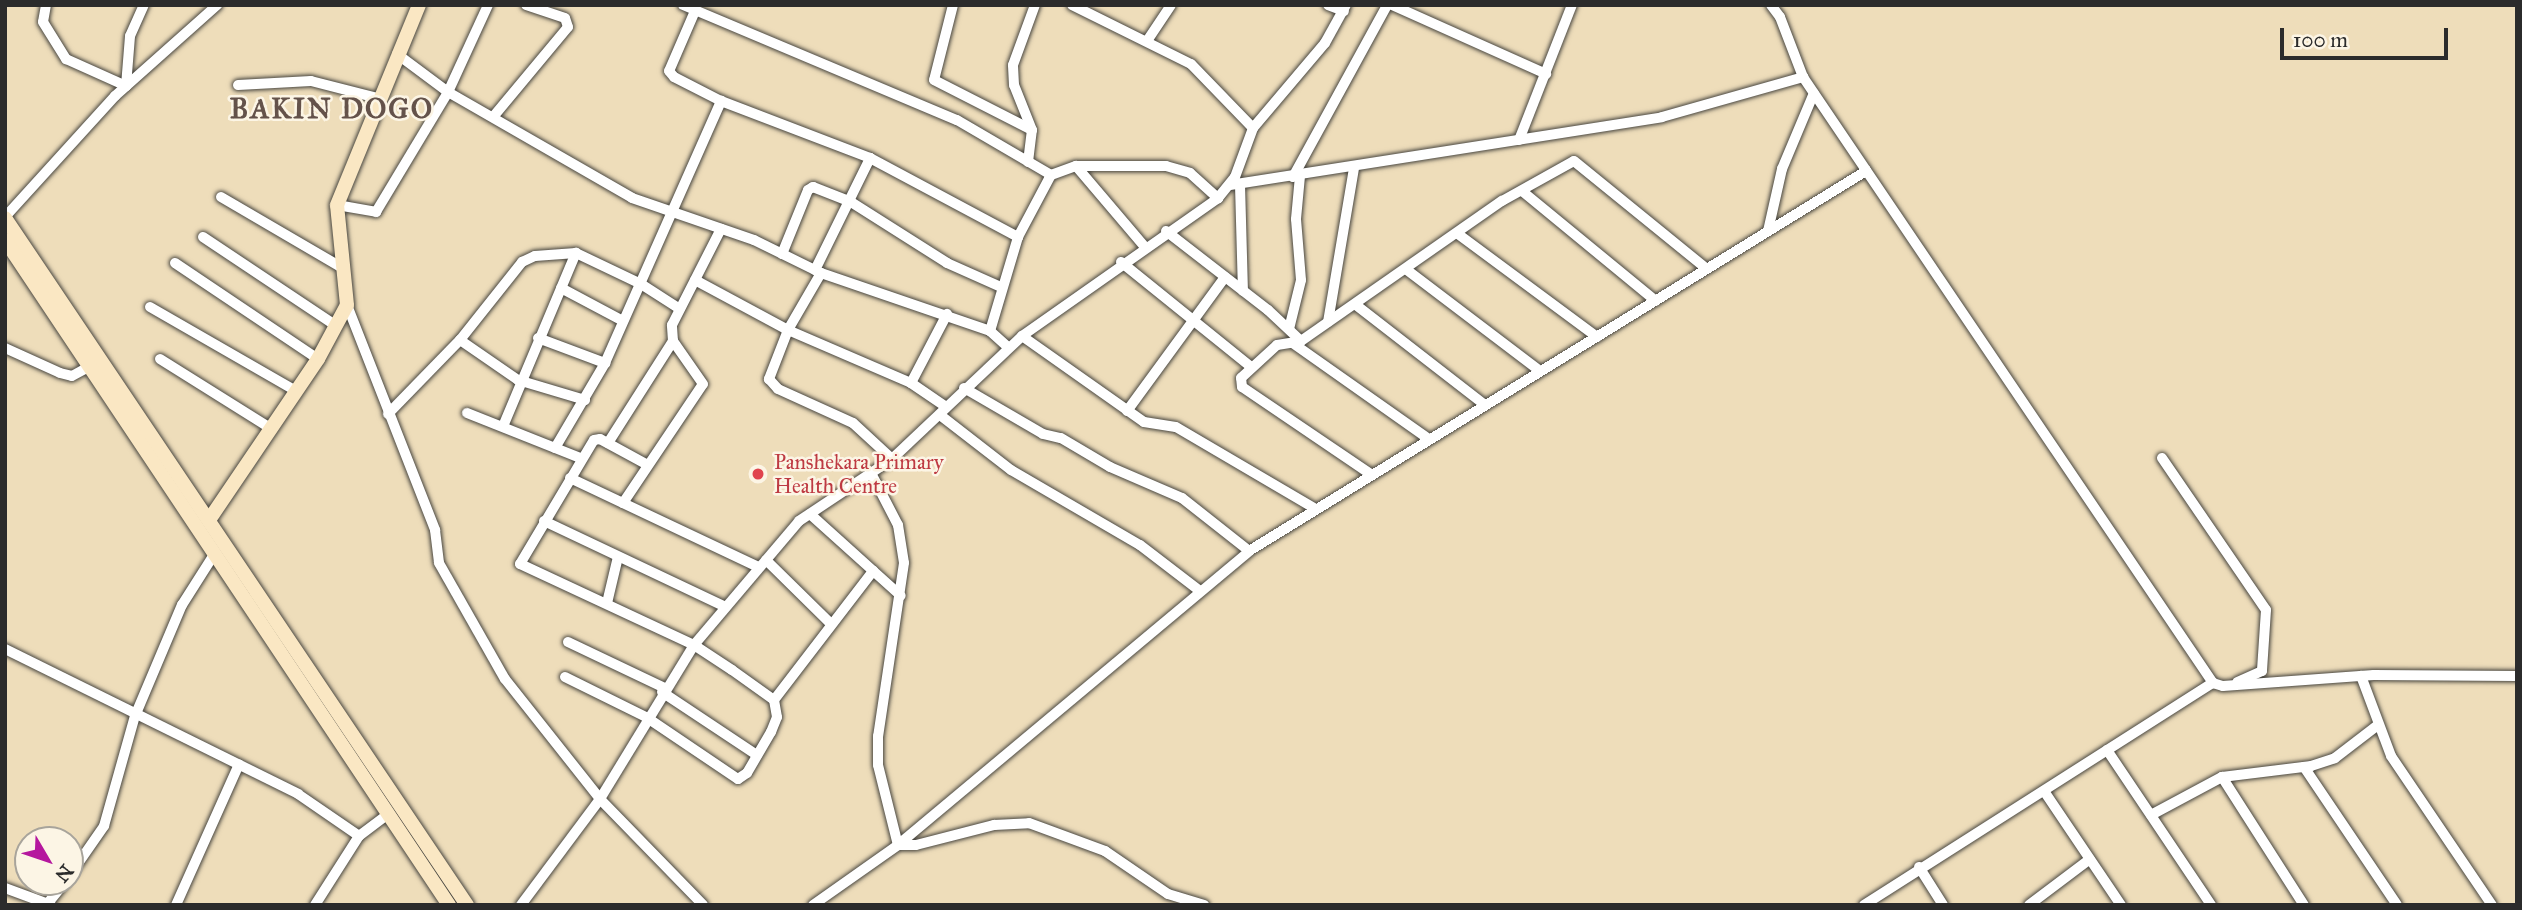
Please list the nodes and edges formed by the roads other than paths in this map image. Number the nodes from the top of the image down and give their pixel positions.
1 (144, 5) edge
2 (217, 5) edge
3 (419, 5) edge
4 (488, 5) edge
5 (526, 5) edge
6 (683, 5) edge
7 (953, 5) edge
8 (1035, 5) edge
9 (1072, 5) edge
10 (1171, 5) edge
11 (1328, 5) edge
12 (1387, 5) edge
13 (1392, 5) edge
14 (1572, 5) edge
15 (1771, 5) edge
16 (38, 6) edge
17 (1345, 8) edge
18 (695, 11) junction
19 (1147, 41) junction
20 (397, 54) junction
21 (1546, 74) junction
22 (1804, 77) junction
23 (239, 85) dead end
24 (126, 86) junction
25 (448, 92) junction
26 (1814, 93) junction
27 (381, 99) junction
28 (721, 101) junction
29 (493, 117) junction
30 (1253, 128) junction
31 (1032, 130) junction
32 (1519, 140) junction
33 (870, 158) junction
34 (1028, 162) junction
35 (1076, 166) junction
36 (1354, 169) junction
37 (1866, 171) junction
38 (1051, 175) junction
39 (1296, 177) junction
40 (1235, 185) junction
41 (1522, 191) junction
42 (221, 198) dead end
43 (1218, 198) junction
44 (851, 202) junction
45 (337, 205) junction
46 (670, 211) junction
47 (5, 217) edge
48 (721, 229) junction
49 (1166, 231) junction
50 (1768, 231) junction
51 (1458, 234) junction
52 (203, 237) dead end
53 (1018, 237) junction
54 (5, 240) edge
55 (1144, 246) junction
56 (576, 253) junction
57 (782, 254) junction
58 (27, 262) junction
59 (1121, 262) junction
60 (175, 263) dead end
61 (344, 269) junction
62 (1707, 269) junction
63 (1407, 270) junction
64 (818, 271) junction
65 (1225, 277) junction
66 (695, 280) junction
67 (641, 284) junction
68 (1001, 287) junction
69 (561, 288) junction
70 (1243, 291) junction
71 (1656, 301) junction
72 (347, 305) junction
73 (1356, 305) junction
74 (150, 307) dead end
75 (680, 309) junction
76 (947, 314) junction
77 (1192, 320) junction
78 (623, 321) junction
79 (1328, 322) junction
80 (335, 326) junction
81 (1289, 329) junction
82 (788, 330) junction
83 (990, 331) junction
84 (1021, 335) junction
85 (1597, 337) junction
86 (538, 338) junction
87 (460, 340) junction
88 (673, 341) junction
89 (1298, 342) junction
90 (1008, 347) junction
91 (5, 348) edge
92 (160, 359) dead end
93 (318, 359) junction
94 (605, 363) junction
95 (89, 367) junction
96 (1251, 368) junction
97 (1540, 372) junction
98 (518, 380) junction
99 (911, 383) junction
100 (964, 388) junction
101 (296, 391) junction
102 (585, 400) junction
103 (1485, 405) junction
104 (943, 411) junction
105 (1127, 411) junction
106 (467, 413) dead end
107 (388, 414) junction
108 (504, 424) junction
109 (270, 428) junction
110 (1430, 440) junction
111 (608, 443) junction
112 (555, 447) junction
113 (580, 458) junction
114 (2162, 458) dead end
115 (892, 459) junction
116 (646, 464) junction
117 (871, 473) junction
118 (1371, 475) junction
119 (569, 478) junction
120 (623, 503) junction
121 (1316, 509) junction
122 (810, 514) junction
123 (209, 520) junction
124 (544, 521) junction
125 (1249, 551) junction
126 (215, 552) junction
127 (618, 557) junction
128 (762, 564) junction
129 (873, 571) junction
130 (1200, 591) junction
131 (901, 596) junction
132 (607, 603) junction
133 (726, 607) junction
134 (830, 623) junction
135 (568, 642) dead end
136 (694, 645) junction
137 (5, 649) edge
138 (2361, 676) junction
139 (2517, 676) edge
140 (565, 677) dead end
141 (2214, 683) junction
142 (2229, 686) junction
143 (664, 690) junction
144 (774, 700) junction
145 (135, 716) junction
146 (646, 717) junction
147 (2378, 725) junction
148 (2107, 750) junction
149 (757, 755) junction
150 (239, 764) junction
151 (2304, 767) junction
152 (2222, 777) junction
153 (2044, 791) junction
154 (600, 799) junction
155 (389, 813) junction
156 (2151, 815) junction
157 (359, 835) junction
158 (898, 845) junction
159 (84, 855) edge
160 (2090, 859) junction
161 (1919, 867) junction
162 (5, 888) edge
163 (50, 904) edge
164 (176, 905) edge
165 (315, 905) edge
166 (449, 905) edge
167 (467, 905) edge
168 (521, 905) edge
169 (703, 905) edge
170 (813, 905) edge
171 (1204, 905) edge
172 (1864, 905) edge
173 (1943, 905) edge
174 (2029, 905) edge
175 (2121, 905) edge
176 (2211, 905) edge
177 (2304, 905) edge
178 (2397, 905) edge
179 (2492, 905) edge

1 - 24 street
2 - 24 street
3 - 20 street
4 - 25 street
5 - 29 street
6 - 18 street
7 - 31 street
8 - 31 street
9 - 19 street
10 - 19 street
11 - 17 street
12 - 39 street
13 - 21 street
14 - 21 street
15 - 22 street
16 - 24 street
17 - 30 street
18 - 28 street
18 - 34 street
19 - 30 street
20 - 25 street
20 - 27 street
21 - 32 street
22 - 26 street
22 - 32 street
23 - 27 street
24 - 47 street
25 - 29 street
25 - 45 street
26 - 37 street
26 - 50 street
27 - 45 street
28 - 33 street
28 - 46 street
29 - 46 street
30 - 40 street
31 - 34 street
32 - 36 street
33 - 44 street
33 - 53 street
34 - 38 street
35 - 38 street
35 - 43 street
35 - 55 street
36 - 39 street
36 - 79 street
37 - 50 street
37 - 141 street
38 - 53 street
39 - 40 street
39 - 81 street
40 - 43 street
40 - 70 street
41 - 51 street
41 - 62 street
41 - 71 street
42 - 61 street
43 - 49 street
44 - 57 street
44 - 64 street
44 - 68 street
45 - 61 street
46 - 48 street
46 - 67 street
47 - 58 street
48 - 57 street
48 - 66 street
49 - 55 street
49 - 65 street
50 - 62 street
51 - 63 street
51 - 85 street
52 - 80 street
53 - 68 street
54 - 58 street
55 - 59 street
56 - 67 street
56 - 69 street
56 - 87 street
57 - 64 street
58 - 95 street
58 - 123 street
59 - 77 street
59 - 84 street
60 - 93 street
61 - 72 street
62 - 71 street
63 - 73 street
63 - 97 street
64 - 76 street
64 - 82 street
65 - 70 street
65 - 77 street
66 - 75 street
66 - 82 street
67 - 75 street
67 - 78 street
68 - 83 street
69 - 78 street
69 - 86 street
70 - 81 street
71 - 85 street
72 - 80 street
72 - 107 street
73 - 79 street
73 - 103 street
74 - 101 street
75 - 88 street
76 - 83 street
76 - 99 street
77 - 96 street
77 - 105 street
78 - 94 street
79 - 89 street
80 - 93 street
81 - 89 street
82 - 99 street
82 - 115 street
83 - 90 street
84 - 90 street
84 - 105 street
85 - 97 street
86 - 94 street
86 - 98 street
87 - 98 street
87 - 107 street
88 - 111 street
88 - 116 street
89 - 96 street
89 - 110 street
90 - 100 street
91 - 95 street
92 - 109 street
93 - 101 street
94 - 102 street
95 - 126 street
96 - 118 street
97 - 103 street
98 - 102 street
98 - 108 street
99 - 104 street
100 - 104 street
100 - 125 street
101 - 109 street
102 - 112 street
103 - 110 street
104 - 115 street
104 - 130 street
105 - 121 street
106 - 108 street
107 - 154 street
108 - 112 street
109 - 123 street
110 - 118 street
111 - 113 street
111 - 116 street
112 - 113 street
113 - 119 street
114 - 142 street
115 - 117 street
116 - 120 street
117 - 122 street
117 - 131 street
118 - 121 street
119 - 120 street
119 - 124 street
120 - 128 street
121 - 125 street
122 - 128 street
122 - 129 street
123 - 167 street
124 - 127 street
124 - 132 street
125 - 130 street
126 - 145 street
126 - 155 street
127 - 132 street
127 - 133 street
128 - 133 street
128 - 134 street
129 - 131 street
129 - 134 street
130 - 158 street
131 - 158 street
132 - 136 street
133 - 136 street
134 - 144 street
135 - 143 street
136 - 143 street
136 - 144 street
137 - 145 street
138 - 139 street
138 - 142 street
138 - 147 street
140 - 146 street
141 - 142 street
141 - 148 street
143 - 146 street
143 - 149 street
144 - 149 street
145 - 150 street
145 - 159 street
146 - 149 street
146 - 154 street
147 - 151 street
147 - 179 street
148 - 153 street
148 - 156 street
150 - 157 street
150 - 164 street
151 - 152 street
151 - 178 street
152 - 156 street
152 - 177 street
153 - 160 street
153 - 161 street
154 - 168 street
154 - 169 street
155 - 157 street
155 - 166 street
156 - 176 street
157 - 165 street
158 - 170 street
158 - 171 street
160 - 174 street
160 - 175 street
161 - 172 street
161 - 173 street
162 - 163 street

